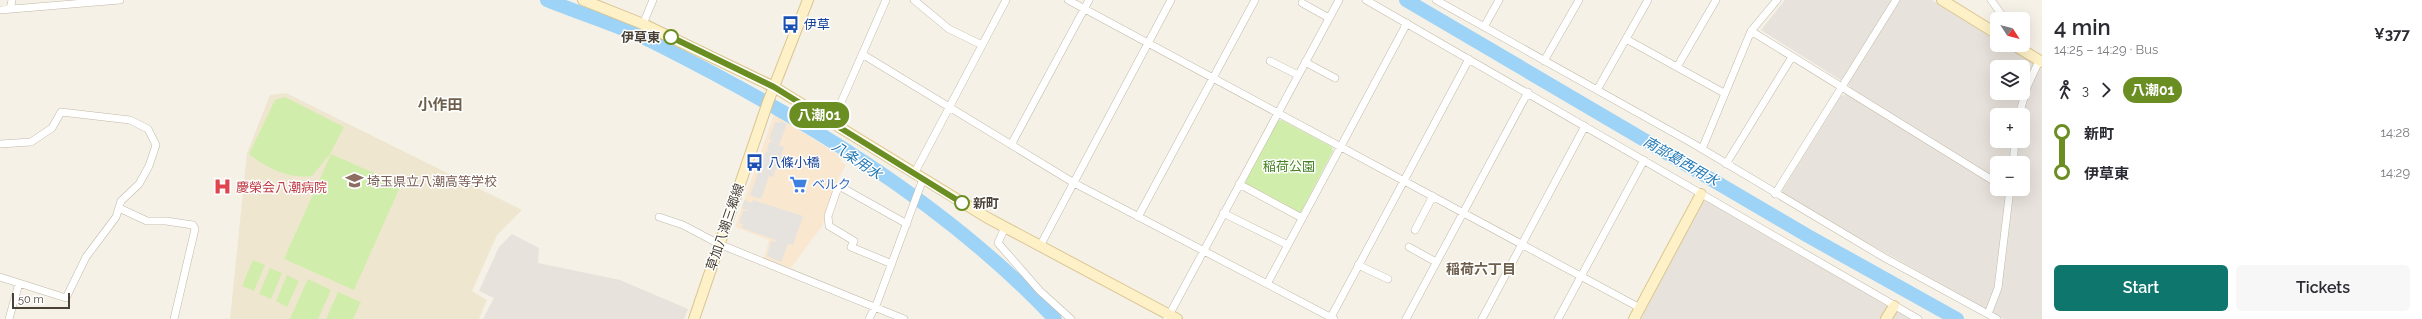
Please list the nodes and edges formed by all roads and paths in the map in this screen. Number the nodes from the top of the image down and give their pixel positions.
1 (12, 0) edge
2 (120, 0) edge
3 (583, 0) edge
4 (653, 0) edge
5 (808, 0) edge
6 (886, 0) edge
7 (914, 0) edge
8 (1006, 0) edge
9 (1068, 0) edge
10 (1089, 0) edge
11 (1171, 0) edge
12 (1254, 0) edge
13 (1339, 0) edge
14 (1366, 0) edge
15 (1436, 0) edge
16 (1500, 0) edge
17 (1579, 0) edge
18 (1648, 0) edge
19 (1716, 0) edge
20 (1777, 0) edge
21 (1896, 0) edge
22 (1942, 0) edge
23 (1991, 0) edge
24 (67, 2) edge
25 (1302, 3) dead end
26 (10, 9) junction
27 (1084, 9) junction
28 (0, 10) edge
29 (2000, 12) edge
30 (1330, 18) junction
31 (1407, 23) junction
32 (643, 24) junction
33 (1484, 27) junction
34 (1990, 30) edge
35 (1751, 31) junction
36 (1626, 39) junction
37 (1148, 43) junction
38 (982, 45) junction
39 (2027, 52) edge
40 (862, 54) junction
41 (1792, 57) junction
42 (1469, 59) junction
43 (2040, 59) edge
44 (1270, 60) dead end
45 (1544, 61) junction
46 (1305, 62) junction
47 (1677, 67) junction
48 (1298, 76) junction
49 (1213, 78) junction
50 (1335, 78) dead end
51 (774, 87) junction
52 (1842, 88) junction
53 (1597, 90) junction
54 (1528, 92) junction
55 (1724, 93) junction
56 (949, 107) junction
57 (2021, 108) edge
58 (1277, 113) junction
59 (832, 123) junction
60 (1585, 126) junction
61 (0, 144) edge
62 (1011, 145) junction
63 (1341, 147) junction
64 (1702, 150) junction
65 (1644, 160) junction
66 (1726, 164) junction
67 (918, 176) junction
68 (1990, 180) edge
69 (1404, 181) junction
70 (1074, 183) junction
71 (1239, 184) junction
72 (1701, 194) junction
73 (1775, 194) junction
74 (1433, 196) junction
75 (2008, 196) edge
76 (119, 208) junction
77 (1463, 212) junction
78 (1223, 213) junction
79 (659, 217) dead end
80 (1138, 217) junction
81 (1302, 218) junction
82 (907, 224) junction
83 (1004, 227) junction
84 (1415, 230) dead end
85 (719, 244) junction
86 (1522, 244) junction
87 (1288, 245) junction
88 (1040, 246) junction
89 (1409, 247) dead end
90 (1203, 252) junction
91 (1436, 262) junction
92 (892, 264) junction
93 (1358, 265) junction
94 (1581, 276) junction
95 (0, 277) edge
96 (1388, 280) dead end
97 (18, 283) junction
98 (1267, 284) junction
99 (1894, 306) junction
100 (874, 307) junction
101 (1640, 308) junction
102 (1988, 314) junction
103 (1171, 318) edge
104 (1331, 318) edge
105 (9, 319) edge
106 (174, 319) edge
107 (694, 319) edge
108 (869, 319) edge
109 (904, 319) edge
110 (1072, 319) edge
111 (1406, 319) edge
112 (1482, 319) edge
113 (1558, 319) edge
114 (1634, 319) edge
115 (1886, 319) edge
116 (1918, 319) edge
117 (1997, 319) edge

1 - 26 street
2 - 24 street
3 - 32 street
4 - 32 street
5 - 51 street, 草加八潮三郷線
6 - 40 street
7 - 38 street
8 - 38 street
9 - 27 street
10 - 27 street
11 - 37 street
12 - 49 street
13 - 30 street
14 - 31 street
15 - 33 street
16 - 33 street
17 - 45 street
18 - 36 street
19 - 47 street
20 - 35 street
21 - 52 street
22 - 34 street
23 - 29 street
24 - 26 street
25 - 30 street
26 - 28 street
27 - 37 street
27 - 62 street
30 - 46 street
31 - 42 street
31 - 63 street
32 - 51 street
33 - 45 street
35 - 41 street
35 - 55 street
36 - 47 street
36 - 53 street
37 - 49 street
37 - 70 street
38 - 56 street
39 - 43 street
40 - 56 street
40 - 59 street
41 - 52 street
41 - 66 street
42 - 54 street
42 - 69 street
43 - 57 street
44 - 48 street
45 - 53 street
46 - 48 street
46 - 50 street
47 - 55 street
48 - 58 street
49 - 58 street
49 - 80 street
51 - 59 street
51 - 85 street, 草加八潮三郷線
52 - 68 street
52 - 73 street
53 - 64 street
54 - 60 street
54 - 77 street
55 - 64 street
56 - 62 street
56 - 67 street
58 - 63 street
58 - 71 street
59 - 67 street
60 - 65 street
60 - 86 street
61 - 76 street
62 - 70 street
63 - 69 street
63 - 81 street
64 - 66 street
65 - 72 street
65 - 94 street
66 - 73 street
67 - 82 street
67 - 83 street
69 - 74 street
69 - 93 street
70 - 80 street
70 - 88 street
71 - 78 street
71 - 81 street
72 - 99 street
72 - 101 street
73 - 102 street
74 - 77 street
74 - 84 street
75 - 102 street
76 - 97 street
76 - 106 street
77 - 86 street
77 - 91 street
78 - 87 street
78 - 90 street
79 - 85 street
80 - 90 street
81 - 87 street
82 - 92 street
82 - 92 street
83 - 88 street
83 - 110 street
85 - 100 street
85 - 107 street, 草加八潮三郷線
86 - 94 street
86 - 112 street
87 - 98 street
88 - 103 street
89 - 91 street
90 - 98 street
90 - 103 street
91 - 111 street
92 - 100 street
93 - 96 street
93 - 104 street
94 - 101 street
94 - 113 street
95 - 97 street
97 - 105 street
98 - 104 street
99 - 115 street
99 - 116 street
100 - 108 street
100 - 109 street
101 - 114 street
102 - 117 street

